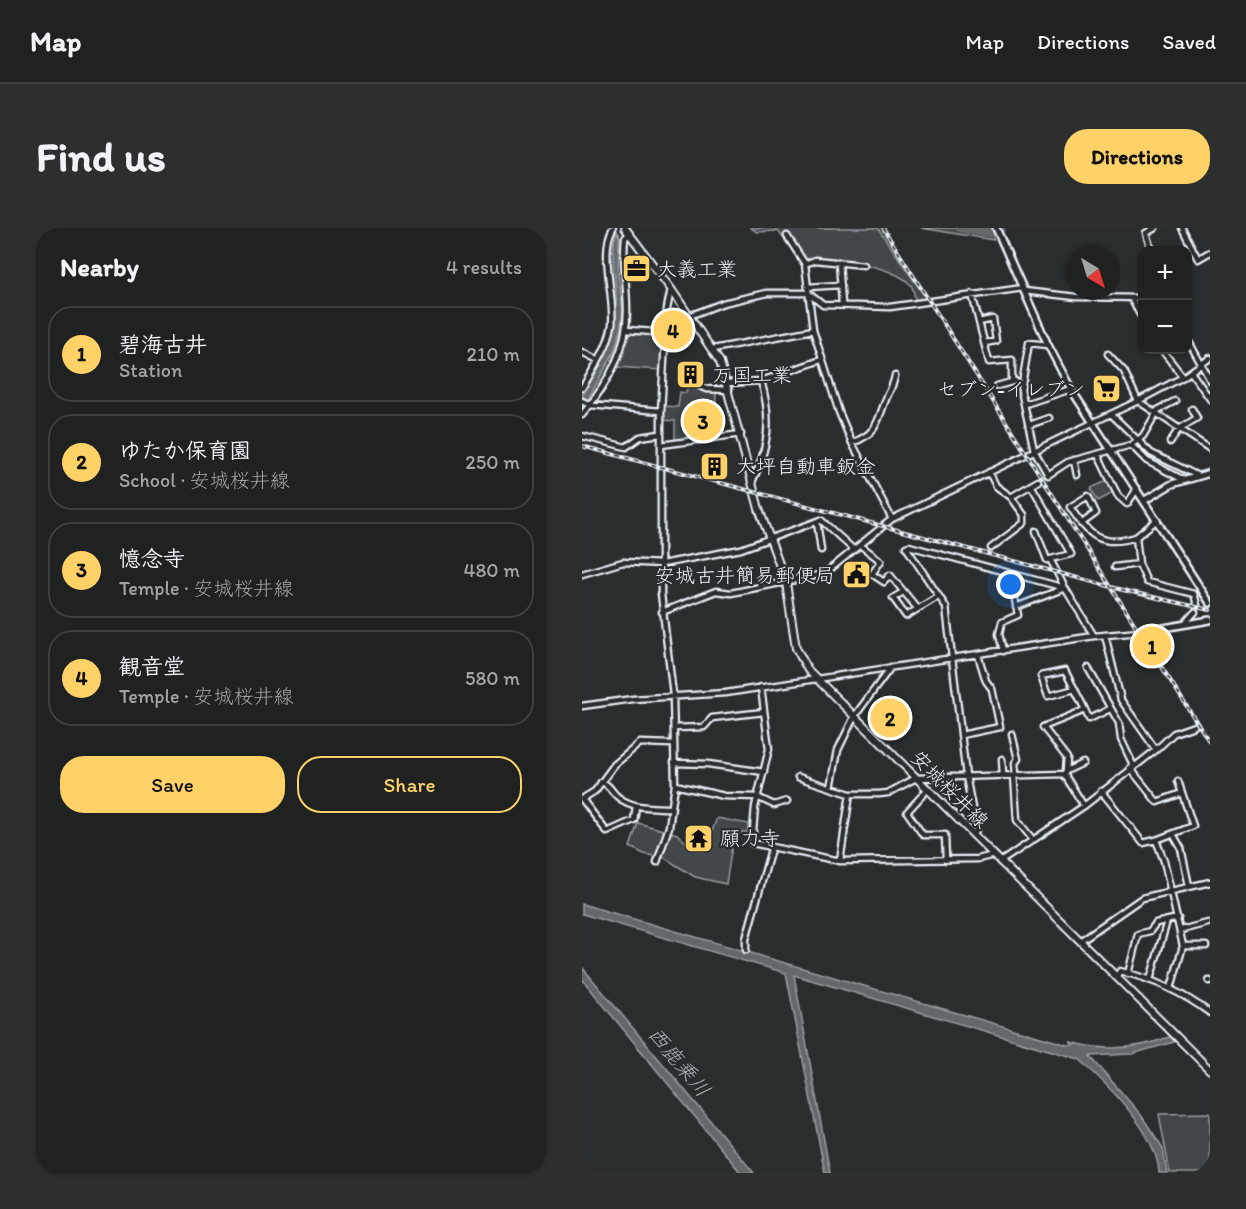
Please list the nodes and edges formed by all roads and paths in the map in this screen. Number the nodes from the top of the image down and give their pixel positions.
1 (613, 228) edge
2 (1155, 228) edge
3 (1182, 228) edge
4 (627, 231) edge
5 (997, 231) edge
6 (787, 236) dead end
7 (1150, 246) edge
8 (1210, 252) edge
9 (839, 262) junction
10 (805, 264) junction
11 (864, 265) dead end
12 (841, 285) junction
13 (671, 289) junction
14 (1024, 289) junction
15 (808, 290) junction
16 (972, 294) junction
17 (1138, 299) edge
18 (1132, 300) junction
19 (842, 304) junction
20 (823, 305) junction
21 (808, 306) junction
22 (1138, 310) edge
23 (689, 316) junction
24 (979, 322) junction
25 (627, 330) junction
26 (813, 330) junction
27 (667, 333) junction
28 (984, 344) junction
29 (1048, 345) junction
30 (1192, 348) edge
31 (713, 349) junction
32 (582, 352) edge
33 (1108, 354) dead end
34 (1165, 354) edge
35 (1210, 358) edge
36 (598, 360) junction
37 (821, 360) junction
38 (1200, 365) junction
39 (1191, 372) junction
40 (895, 376) dead end
41 (1183, 377) junction
42 (1021, 380) junction
43 (1210, 380) edge
44 (761, 381) junction
45 (1012, 382) junction
46 (693, 383) dead end
47 (996, 386) dead end
48 (728, 387) junction
49 (582, 388) edge
50 (1071, 389) junction
51 (1210, 399) edge
52 (582, 401) edge
53 (1138, 401) junction
54 (1175, 401) dead end
55 (1025, 404) junction
56 (590, 405) junction
57 (1192, 409) dead end
58 (661, 411) junction
59 (1156, 413) junction
60 (1111, 414) junction
61 (582, 415) edge
62 (1049, 418) dead end
63 (1092, 422) junction
64 (1029, 425) junction
65 (1179, 429) junction
66 (660, 434) dead end
67 (741, 434) junction
68 (582, 436) edge
69 (1138, 440) junction
70 (1170, 442) dead end
71 (852, 443) junction
72 (661, 445) junction
73 (1131, 445) junction
74 (1210, 449) edge
75 (1034, 450) junction
76 (1112, 451) junction
77 (1098, 455) junction
78 (1074, 460) junction
79 (989, 472) junction
80 (1210, 473) edge
81 (1077, 475) dead end
82 (1198, 476) junction
83 (1185, 480) junction
84 (1038, 481) dead end
85 (752, 482) junction
86 (1032, 485) junction
87 (1137, 489) junction
88 (1011, 497) junction
89 (1145, 500) junction
90 (891, 519) junction
91 (1156, 520) junction
92 (817, 522) junction
93 (1081, 524) junction
94 (1036, 531) dead end
95 (1136, 537) junction
96 (771, 540) junction
97 (860, 545) junction
98 (991, 548) dead end
99 (821, 550) dead end
100 (854, 550) junction
101 (1051, 561) junction
102 (662, 564) junction
103 (1138, 564) junction
104 (1115, 567) dead end
105 (582, 574) edge
106 (1010, 574) junction
107 (786, 584) junction
108 (1065, 588) junction
109 (903, 592) junction
110 (939, 596) junction
111 (1210, 603) edge
112 (1197, 605) dead end
113 (1016, 607) junction
114 (917, 608) junction
115 (662, 612) junction
116 (1195, 612) dead end
117 (1210, 620) edge
118 (1186, 622) junction
119 (1140, 632) joint
120 (1105, 635) junction
121 (1094, 636) junction
122 (1003, 651) junction
123 (978, 655) junction
124 (951, 659) junction
125 (891, 667) junction
126 (1088, 668) dead end
127 (815, 678) junction
128 (761, 687) junction
129 (1075, 689) junction
130 (674, 696) junction
131 (582, 706) edge
132 (1110, 709) junction
133 (1085, 710) junction
134 (765, 712) junction
135 (854, 717) junction
136 (1194, 726) dead end
137 (674, 728) junction
138 (1012, 734) dead end
139 (961, 735) junction
140 (673, 744) junction
141 (1156, 750) junction
142 (1002, 759) dead end
143 (1083, 763) dead end
144 (674, 764) junction
145 (1132, 767) junction
146 (764, 772) junction
147 (1065, 772) junction
148 (1003, 775) junction
149 (1015, 775) junction
150 (966, 776) junction
151 (798, 777) dead end
152 (916, 778) junction
153 (1178, 781) dead end
154 (601, 782) junction
155 (675, 785) junction
156 (831, 788) junction
157 (927, 790) junction
158 (1101, 791) junction
159 (850, 794) junction
160 (1182, 794) junction
161 (757, 797) junction
162 (582, 799) edge
163 (787, 801) dead end
164 (636, 806) junction
165 (1084, 806) junction
166 (669, 808) junction
167 (1173, 834) junction
168 (974, 836) junction
169 (1033, 840) junction
170 (1156, 840) junction
171 (771, 849) junction
172 (994, 855) junction
173 (946, 860) junction
174 (840, 861) junction
175 (1000, 861) junction
176 (657, 862) dead end
177 (1210, 882) edge
178 (1189, 886) junction
179 (1171, 889) junction
180 (1178, 918) junction
181 (1167, 921) junction
182 (1208, 923) dead end
183 (1180, 930) junction
184 (1080, 941) junction
185 (1183, 946) junction
186 (1206, 946) dead end
187 (746, 950) dead end
188 (1128, 974) junction
189 (1116, 977) junction
190 (1150, 980) junction
191 (1171, 988) junction
192 (1210, 1013) edge
193 (1210, 1070) edge

1 - 36 street
2 - 7 street
3 - 8 street
4 - 13 main road, 安城桜井線
4 - 25 street
5 - 14 street
6 - 10 street
9 - 10 street
9 - 11 street
9 - 12 street
10 - 15 street
12 - 15 street
12 - 19 street
13 - 23 main road, 安城桜井線
13 - 27 street
14 - 16 street
14 - 18 street
14 - 29 street
15 - 20 street
15 - 21 street
15 - 23 street
16 - 19 street
16 - 24 street
17 - 18 street
18 - 22 street
19 - 20 street
20 - 21 street
21 - 26 street
23 - 31 main road, 安城桜井線
24 - 28 street
24 - 28 street
25 - 27 street
25 - 56 street
26 - 31 street
26 - 37 street
27 - 58 street
28 - 45 street
29 - 42 street
29 - 50 street
30 - 38 street
31 - 48 main road, 安城桜井線
32 - 36 street
33 - 53 street
34 - 41 street
35 - 38 street
36 - 49 street
37 - 44 street
37 - 71 street
38 - 39 street
38 - 43 street
39 - 41 street
39 - 51 street
40 - 71 street
41 - 53 street
42 - 45 street
42 - 55 street
44 - 48 street
44 - 85 street
45 - 47 street
46 - 48 street
48 - 67 main road, 安城桜井線
50 - 55 street
50 - 63 street
52 - 56 street
53 - 59 street
53 - 60 street
54 - 59 street
55 - 64 street
56 - 58 street
56 - 61 street
57 - 65 street
58 - 72 street
59 - 65 street
59 - 69 street
60 - 63 street
60 - 69 street
62 - 64 street
63 - 75 street
63 - 76 street
64 - 75 street
65 - 70 street
65 - 74 street
66 - 68 street
67 - 72 street
67 - 85 main road, 安城桜井線
69 - 73 street
69 - 82 street
71 - 90 street
72 - 102 street
73 - 76 street
73 - 83 street
75 - 78 street
75 - 79 street
76 - 77 street
76 - 87 street
77 - 78 street
77 - 87 street
78 - 81 street
79 - 88 street
79 - 90 street
80 - 82 street
82 - 83 street
83 - 89 street
84 - 86 street
85 - 96 main road, 安城桜井線
86 - 88 street
86 - 101 street
87 - 89 street
88 - 98 street
89 - 91 street
90 - 97 street
91 - 95 street
91 - 111 street
92 - 96 street
92 - 99 street
92 - 100 street
93 - 93 street
93 - 95 street
94 - 101 street
95 - 103 street
96 - 102 street
96 - 107 main road, 安城桜井線
97 - 100 street
97 - 109 street
100 - 107 street
101 - 108 street
102 - 105 street
102 - 115 street
103 - 104 street
103 - 112 street
106 - 108 street
106 - 110 street
106 - 113 street
107 - 115 street
107 - 127 main road, 安城桜井線
108 - 113 street
108 - 121 street
109 - 114 street
109 - 114 street
110 - 114 street
110 - 124 street
113 - 122 street
115 - 130 street
116 - 118 street
117 - 118 street
118 - 119 street
119 - 120 street
120 - 121 street
120 - 141 street
121 - 122 street
122 - 123 street
123 - 124 street
123 - 139 street
124 - 125 street
124 - 139 street
125 - 127 street
125 - 135 street
126 - 132 street
127 - 128 street
127 - 135 main road, 安城桜井線
128 - 130 street
128 - 134 street
129 - 129 street
129 - 133 street
130 - 131 street
130 - 137 street
132 - 133 street
132 - 145 street
133 - 147 street
134 - 137 street
134 - 146 street
135 - 152 main road, 安城桜井線
135 - 156 street
136 - 141 street
137 - 140 street
138 - 149 street
139 - 150 street
140 - 144 street
140 - 154 street
141 - 145 street
142 - 148 street
143 - 147 street
144 - 146 street
144 - 155 street
145 - 158 street
145 - 160 street
146 - 161 street
147 - 149 street
147 - 165 street
148 - 149 street
148 - 150 street
149 - 169 street
150 - 152 street
150 - 168 street
151 - 156 street
152 - 157 main road, 安城桜井線
152 - 159 street
153 - 160 street
154 - 162 street
154 - 164 street
155 - 161 street
155 - 166 street
156 - 159 street
157 - 168 main road, 安城桜井線
157 - 173 street
158 - 165 street
158 - 170 street
159 - 174 street
160 - 167 street
161 - 163 street
161 - 171 street
162 - 164 street
164 - 166 street
165 - 169 street
166 - 176 street
167 - 170 street
167 - 178 street
168 - 172 main road, 安城桜井線
169 - 175 street
170 - 179 street
171 - 174 street
171 - 187 street
172 - 173 street
172 - 175 main road, 安城桜井線
173 - 174 street
175 - 184 main road, 安城桜井線
177 - 178 street
178 - 179 street
179 - 180 street
179 - 184 street
180 - 181 street
180 - 183 street
181 - 188 street
181 - 190 street
182 - 183 street
183 - 185 street
184 - 189 main road, 安城桜井線
185 - 186 street
185 - 191 street
188 - 189 street
188 - 190 street
189 - 193 main road, 安城桜井線
190 - 191 street
191 - 192 street

